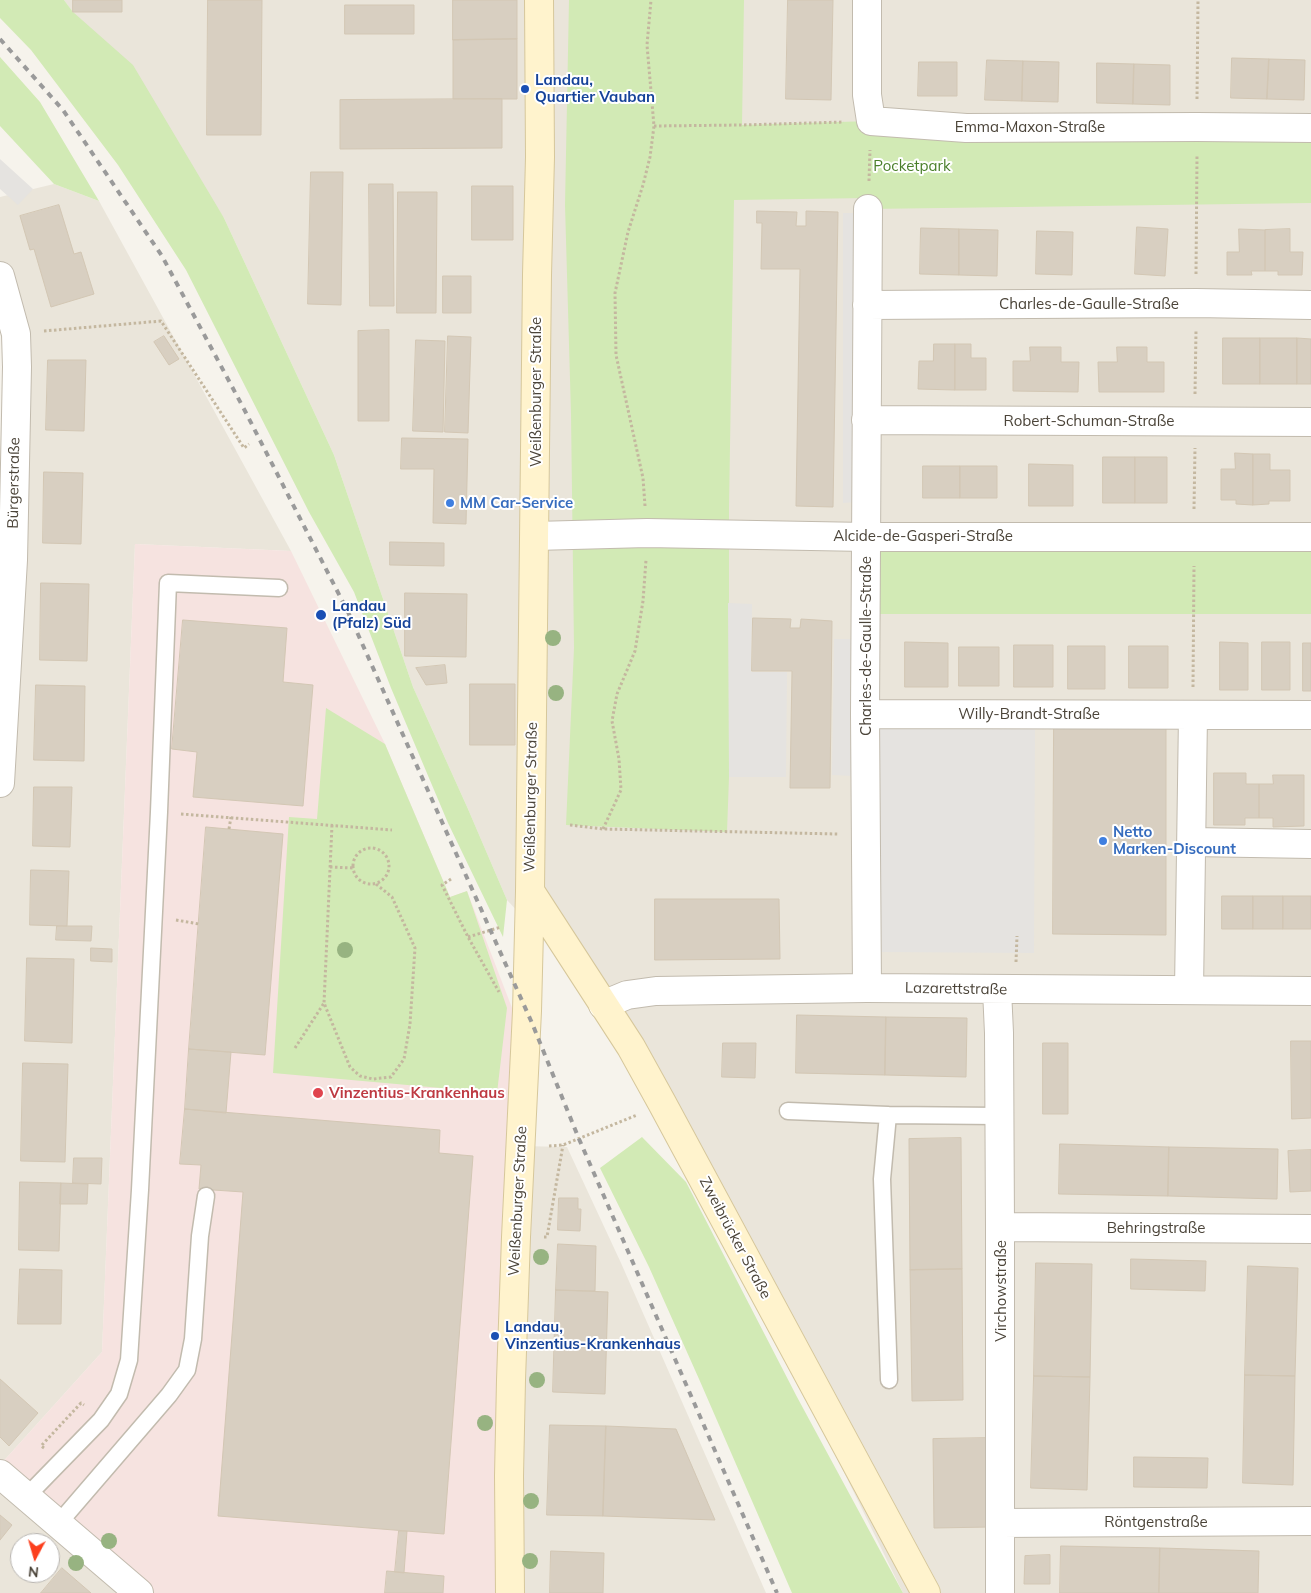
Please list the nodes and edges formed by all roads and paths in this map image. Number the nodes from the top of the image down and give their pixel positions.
1 (539, 0) edge
2 (651, 0) edge
3 (867, 0) edge
4 (1198, 0) edge
5 (871, 121) junction
6 (654, 126) junction
7 (1197, 127) junction
8 (1311, 128) edge
9 (868, 209) joint
10 (0, 276) edge
11 (1196, 303) junction
12 (867, 304) junction
13 (1311, 304) edge
14 (16, 334) junction
15 (866, 420) junction
16 (1195, 421) junction
17 (1311, 422) edge
18 (250, 444) dead end
19 (647, 533) junction
20 (535, 536) junction
21 (1194, 536) junction
22 (866, 537) junction
23 (1311, 537) edge
24 (6, 560) edge
25 (279, 588) dead end
26 (865, 714) junction
27 (1193, 715) junction
28 (1311, 716) edge
29 (0, 783) edge
30 (185, 814) dead end
31 (231, 817) junction
32 (332, 825) junction
33 (570, 825) dead end
34 (229, 829) dead end
35 (603, 829) junction
36 (392, 830) dead end
37 (866, 835) junction
38 (1192, 842) junction
39 (1311, 844) edge
40 (330, 867) junction
41 (353, 868) junction
42 (451, 880) dead end
43 (376, 884) junction
44 (530, 890) junction
45 (867, 988) junction
46 (997, 990) junction
47 (1189, 990) junction
48 (1311, 991) edge
49 (503, 1000) dead end
50 (324, 1003) junction
51 (603, 1005) junction
52 (295, 1048) dead end
53 (662, 1103) junction
54 (788, 1111) dead end
55 (888, 1115) junction
56 (999, 1116) junction
57 (562, 1145) junction
58 (521, 1146) junction
59 (206, 1196) dead end
60 (1000, 1227) junction
61 (1311, 1229) edge
62 (547, 1237) dead end
63 (889, 1380) dead end
64 (0, 1474) edge
65 (26, 1497) junction
66 (1311, 1521) edge
67 (1001, 1523) junction
68 (58, 1524) junction
69 (139, 1593) edge
70 (510, 1593) edge
71 (926, 1593) edge
72 (1000, 1593) edge

1 - 20 street, Weißenburger Straße
2 - 6 path
3 - 5 street
4 - 7 path
5 - 6 path
5 - 7 street, Emma-Maxon-Straße
5 - 9 path
6 - 19 path
7 - 8 street, Emma-Maxon-Straße
7 - 11 path
9 - 12 street, Charles-de-Gaulle-Straße
10 - 14 street, Bürgerstraße
11 - 12 street, Charles-de-Gaulle-Straße
11 - 13 street, Charles-de-Gaulle-Straße
11 - 16 path
12 - 15 street, Charles-de-Gaulle-Straße
14 - 18 path
14 - 24 street, Bürgerstraße
15 - 16 street, Robert-Schuman-Straße
15 - 22 street, Charles-de-Gaulle-Straße
16 - 17 street, Robert-Schuman-Straße
16 - 21 path
19 - 20 street, Alcide-de-Gasperi-Straße
19 - 22 street, Alcide-de-Gasperi-Straße
19 - 35 path
20 - 44 street, Weißenburger Straße
21 - 22 street, Alcide-de-Gasperi-Straße
21 - 23 street, Alcide-de-Gasperi-Straße
21 - 27 path
22 - 26 street, Charles-de-Gaulle-Straße
24 - 29 street, Bürgerstraße
25 - 65 lane
26 - 27 street, Willy-Brandt-Straße
26 - 37 street, Charles-de-Gaulle-Straße
27 - 28 street, Willy-Brandt-Straße
27 - 38 street
30 - 31 path
31 - 32 path
31 - 34 path
32 - 36 path
32 - 40 path
33 - 35 path
35 - 37 path
37 - 45 street, Charles-de-Gaulle-Straße
38 - 39 street
38 - 47 street
40 - 41 path
40 - 50 path
41 - 43 path
41 - 43 path
42 - 49 path
43 - 50 path
44 - 51 street, Zweibrücker Straße
44 - 58 street, Weißenburger Straße
45 - 46 street, Lazarettstraße
45 - 51 street, Lazarettstraße
46 - 47 street, Lazarettstraße
46 - 56 street, Virchowstraße
47 - 48 street, Lazarettstraße
50 - 52 path
51 - 53 street, Zweibrücker Straße
53 - 57 path
53 - 71 street, Zweibrücker Straße
54 - 55 lane
55 - 56 lane
55 - 63 lane
56 - 60 street, Virchowstraße
57 - 58 path
57 - 62 path
58 - 70 street, Weißenburger Straße
59 - 68 lane
60 - 61 street, Behringstraße
60 - 67 street, Virchowstraße
64 - 65 street
65 - 68 street
66 - 67 street, Röntgenstraße
67 - 72 street, Virchowstraße
68 - 69 street

